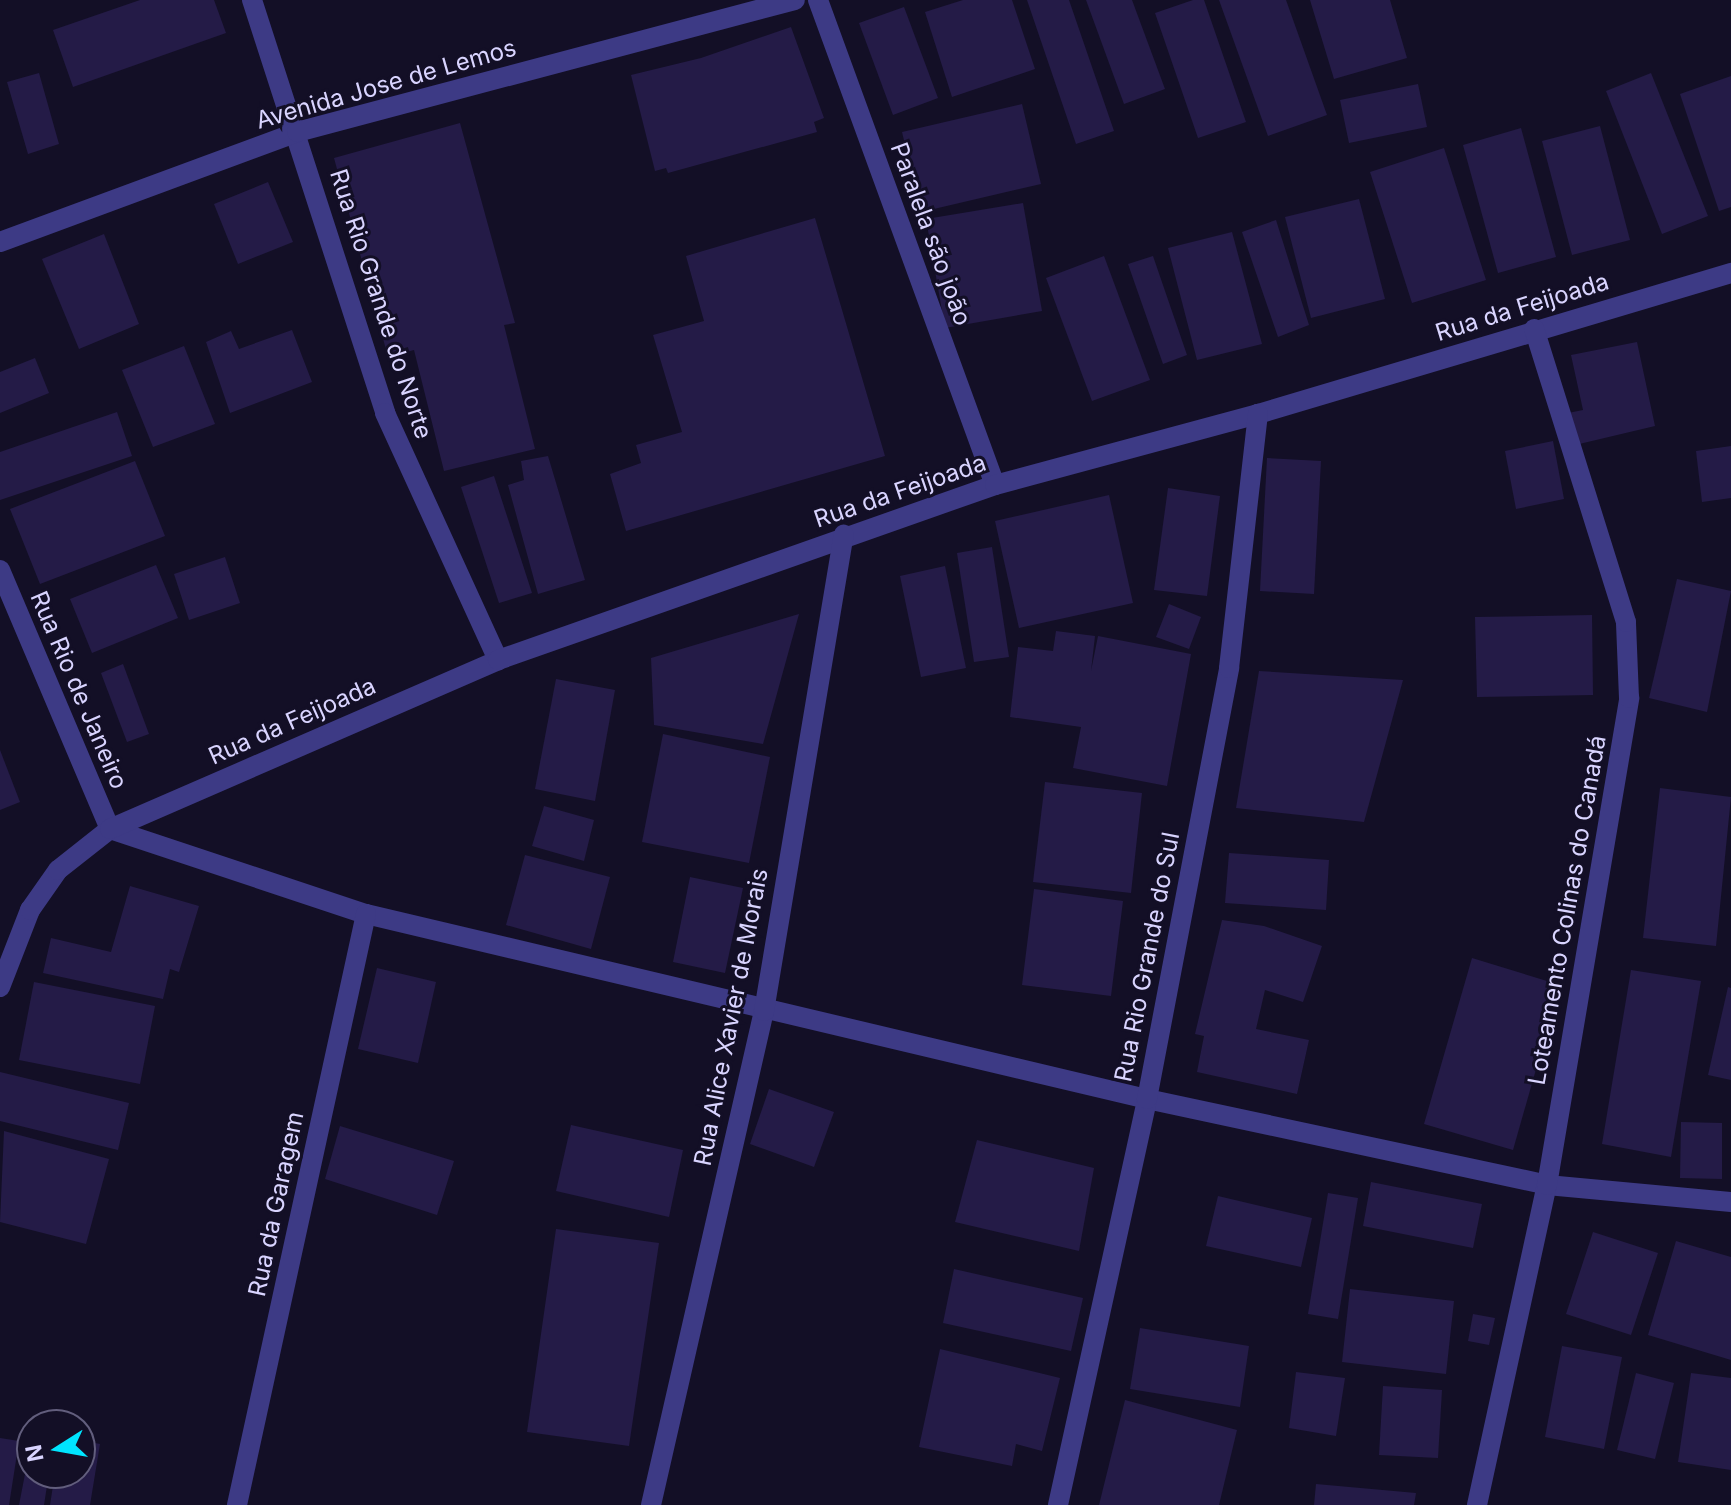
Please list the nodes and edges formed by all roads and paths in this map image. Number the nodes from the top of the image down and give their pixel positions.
1 (252, 0) edge
2 (795, 0) edge
3 (818, 0) edge
4 (757, 4) edge
5 (297, 132) junction
6 (0, 242) edge
7 (1731, 273) edge
8 (1534, 329) junction
9 (1258, 414) junction
10 (995, 485) junction
11 (844, 535) junction
12 (0, 570) edge
13 (498, 660) junction
14 (110, 829) junction
15 (366, 914) junction
16 (0, 987) edge
17 (764, 1011) junction
18 (1147, 1099) junction
19 (1547, 1185) junction
20 (1731, 1202) edge
21 (237, 1505) edge
22 (651, 1505) edge
23 (1058, 1505) edge
24 (1477, 1505) edge

1 - 5 street, Rua Rio Grande do Norte
2 - 4 street, Avenida Jose de Lemos
3 - 10 street, Paralela são joão
4 - 5 street, Avenida Jose de Lemos
5 - 6 street, Avenida Jose de Lemos
5 - 13 street, Rua Rio Grande do Norte
7 - 8 street, Rua da Feijoada
8 - 9 street, Rua da Feijoada
8 - 19 street, Loteamento Colinas do Canadá
9 - 10 street, Rua da Feijoada
9 - 18 street, Rua Rio Grande do Sul
10 - 11 street, Rua da Feijoada
11 - 13 street, Rua da Feijoada
11 - 17 street, Rua Alice Xavier de Morais
12 - 14 street, Rua Rio de Janeiro
13 - 14 street, Rua da Feijoada
14 - 15 street
14 - 16 street, Rua da Feijoada
15 - 17 street
15 - 21 street, Rua da Garagem
17 - 18 street
17 - 22 street, Rua Alice Xavier de Morais
18 - 19 street
18 - 23 street, Rua Rio Grande do Sul
19 - 20 street
19 - 24 street, Loteamento Colinas do Canadá

